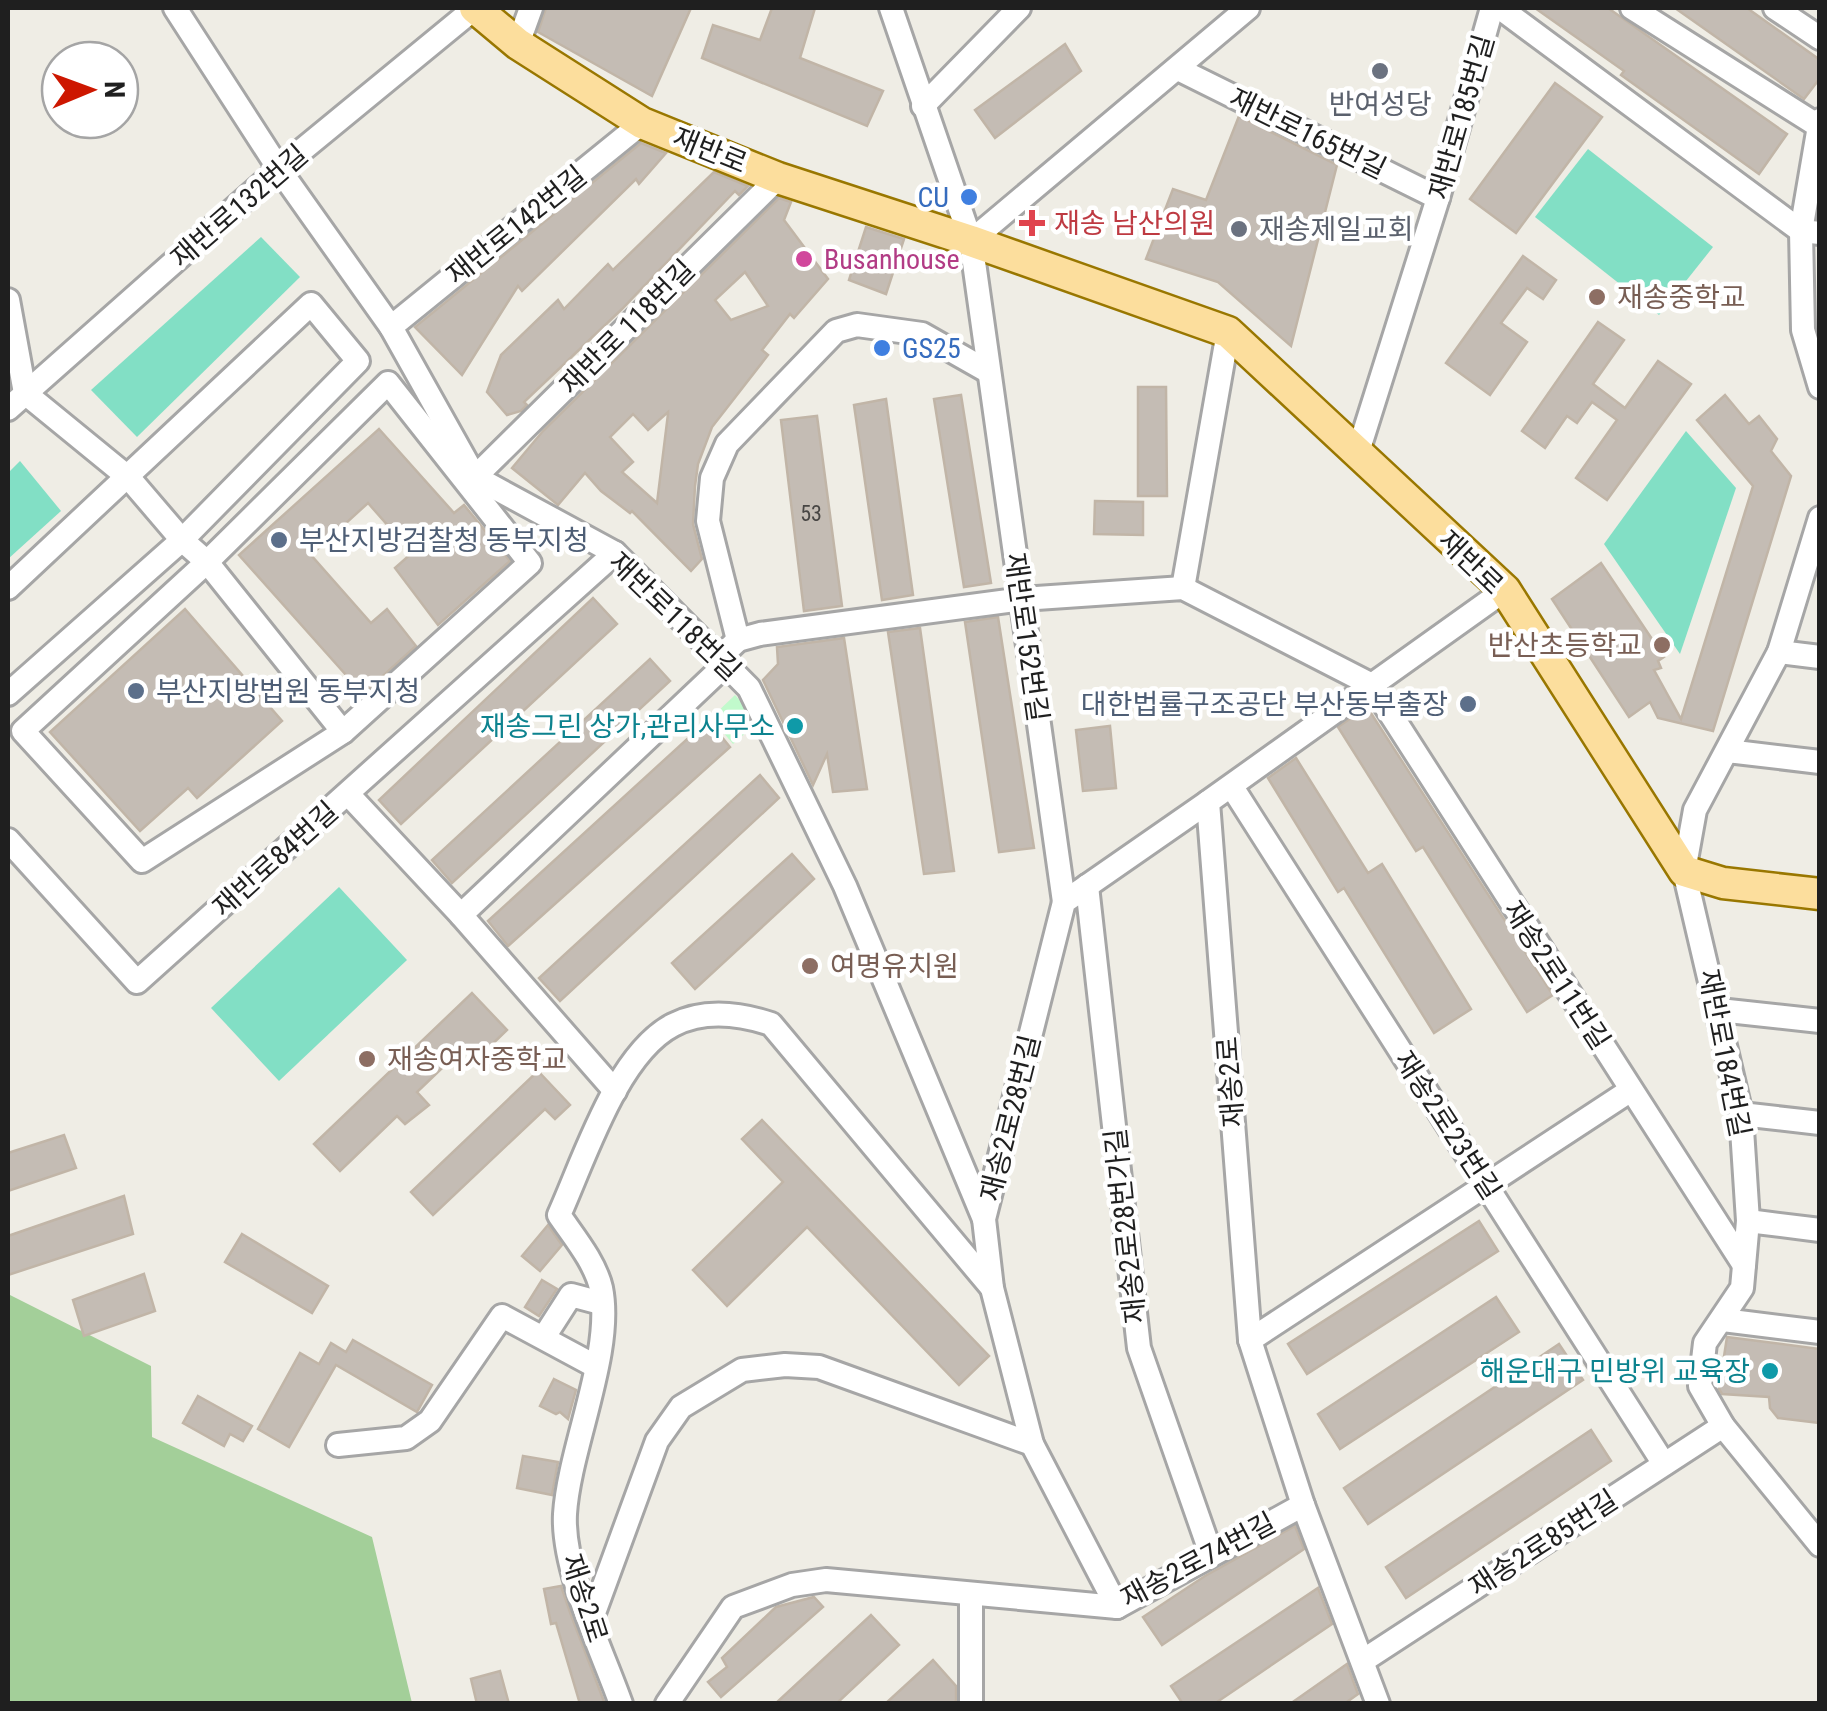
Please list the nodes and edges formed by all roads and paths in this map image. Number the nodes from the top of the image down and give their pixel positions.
1 (175, 8) edge
2 (475, 8) edge
3 (532, 8) edge
4 (891, 8) edge
5 (1019, 8) edge
6 (1248, 8) edge
7 (1492, 8) edge
8 (1500, 8) edge
9 (1632, 8) edge
10 (1775, 8) edge
11 (1820, 38) edge
12 (518, 44) junction
13 (1178, 68) junction
14 (923, 106) junction
15 (642, 123) junction
16 (1818, 124) edge
17 (279, 169) junction
18 (778, 178) junction
19 (1438, 198) junction
20 (1810, 232) edge
21 (971, 241) junction
22 (8, 300) edge
23 (390, 328) junction
24 (1811, 331) edge
25 (1228, 332) junction
26 (990, 372) junction
27 (1820, 387) edge
28 (25, 393) junction
29 (8, 410) edge
30 (1357, 455) junction
31 (475, 476) junction
32 (129, 478) junction
33 (1820, 518) edge
34 (182, 540) junction
35 (1816, 544) edge
36 (615, 552) junction
37 (207, 562) junction
38 (8, 588) edge
39 (1183, 588) junction
40 (1504, 590) junction
41 (1022, 600) junction
42 (738, 640) junction
43 (1780, 652) junction
44 (1820, 657) edge
45 (722, 662) junction
46 (1372, 685) junction
47 (8, 694) edge
48 (343, 732) junction
49 (1727, 751) junction
50 (1820, 762) edge
51 (1232, 786) junction
52 (348, 794) junction
53 (1208, 802) junction
54 (8, 840) edge
55 (1684, 871) junction
56 (1087, 886) junction
57 (1820, 894) edge
58 (1064, 902) junction
59 (461, 916) junction
60 (1719, 1010) junction
61 (1820, 1020) edge
62 (1631, 1090) junction
63 (616, 1091) junction
64 (1741, 1114) junction
65 (1820, 1123) edge
66 (1486, 1185) junction
67 (984, 1219) junction
68 (1748, 1221) junction
69 (1820, 1230) edge
70 (1744, 1265) junction
71 (992, 1288) junction
72 (601, 1304) junction
73 (1723, 1320) junction
74 (1820, 1332) edge
75 (544, 1337) junction
76 (1250, 1340) junction
77 (595, 1366) junction
78 (1722, 1426) junction
79 (1032, 1444) junction
80 (338, 1445) dead end
81 (1664, 1464) junction
82 (1303, 1505) junction
83 (1820, 1545) edge
84 (1211, 1554) junction
85 (971, 1595) junction
86 (1117, 1606) junction
87 (591, 1621) junction
88 (1364, 1660) junction
89 (622, 1704) edge
90 (667, 1704) edge
91 (971, 1704) edge
92 (1378, 1704) edge

1 - 17 street
2 - 12 main road, 재반로
2 - 17 street, 재반로132번길
3 - 12 street
4 - 14 street, 재반로152번길
5 - 14 street
6 - 13 street
7 - 19 street, 재반로185번길
8 - 20 street
9 - 16 street
10 - 11 street
12 - 15 main road, 재반로
13 - 19 street, 재반로165번길
13 - 21 street
14 - 21 street, 재반로152번길
15 - 18 main road, 재반로
15 - 23 street, 재반로142번길
16 - 20 street
17 - 23 street
17 - 28 street, 재반로132번길
18 - 21 main road, 재반로
18 - 31 street, 재반로 118번길
19 - 30 street, 재반로185번길
20 - 24 street
21 - 25 main road, 재반로
21 - 26 street, 재반로152번길
22 - 28 street
23 - 31 street
24 - 27 street
25 - 30 main road, 재반로
25 - 39 street
26 - 41 street, 재반로152번길
26 - 42 street
28 - 29 street, 재반로132번길
28 - 32 street
30 - 40 main road, 재반로
31 - 36 street, 재반로118번길
32 - 34 street
32 - 34 street
32 - 38 street
33 - 35 street
34 - 37 street
34 - 47 street
35 - 43 street
36 - 45 street, 재반로118번길
36 - 52 street
37 - 48 street
37 - 48 street
37 - 48 street
39 - 41 street
39 - 46 street
40 - 46 street
40 - 55 main road, 재반로
41 - 42 street
41 - 58 street, 재반로152번길
42 - 45 street
43 - 44 street
43 - 49 street
45 - 59 street
45 - 67 street, 재반로118번길
46 - 51 street
46 - 62 street, 재송2로11번길
49 - 50 street
49 - 55 street
51 - 53 street
51 - 66 street, 재송2로23번길
52 - 54 street, 재반로84번길
52 - 59 street, 재반로84번길
53 - 56 street
53 - 76 street, 재송2로
55 - 57 main road
55 - 60 street, 재반로184번길
56 - 58 street
56 - 84 street, 재송2로28번가길
58 - 67 street, 재송2로28번길
59 - 63 street, 재반로84번길
60 - 61 street
60 - 64 street, 재반로184번길
62 - 66 street
62 - 70 street, 재송2로11번길
63 - 71 street, 재송2로
63 - 72 street, 재송2로
64 - 65 street
64 - 68 street, 재반로184번길
66 - 76 street
66 - 81 street, 재송2로23번길
67 - 71 street, 재송2로28번길
68 - 69 street
68 - 70 street, 재반로184번길
70 - 73 street, 재반로184번길
71 - 79 street, 재송2로28번길
72 - 75 street
72 - 77 street, 재송2로
73 - 74 street
73 - 78 street, 재반로184번길
75 - 77 street
75 - 80 street
76 - 82 street, 재송2로
77 - 87 street, 재송2로
78 - 81 street, 재송2로85번길
78 - 83 street, 재반로184번길
79 - 86 street, 재송2로28번길
79 - 87 street
81 - 88 street, 재송2로85번길
82 - 84 street, 재송2로74번길
82 - 88 street, 재송2로
84 - 86 street, 재송2로74번길
85 - 86 street, 재송2로74번길
85 - 90 street, 재송2로74번길
85 - 91 street
87 - 89 street, 재송2로
88 - 92 street, 재송2로

